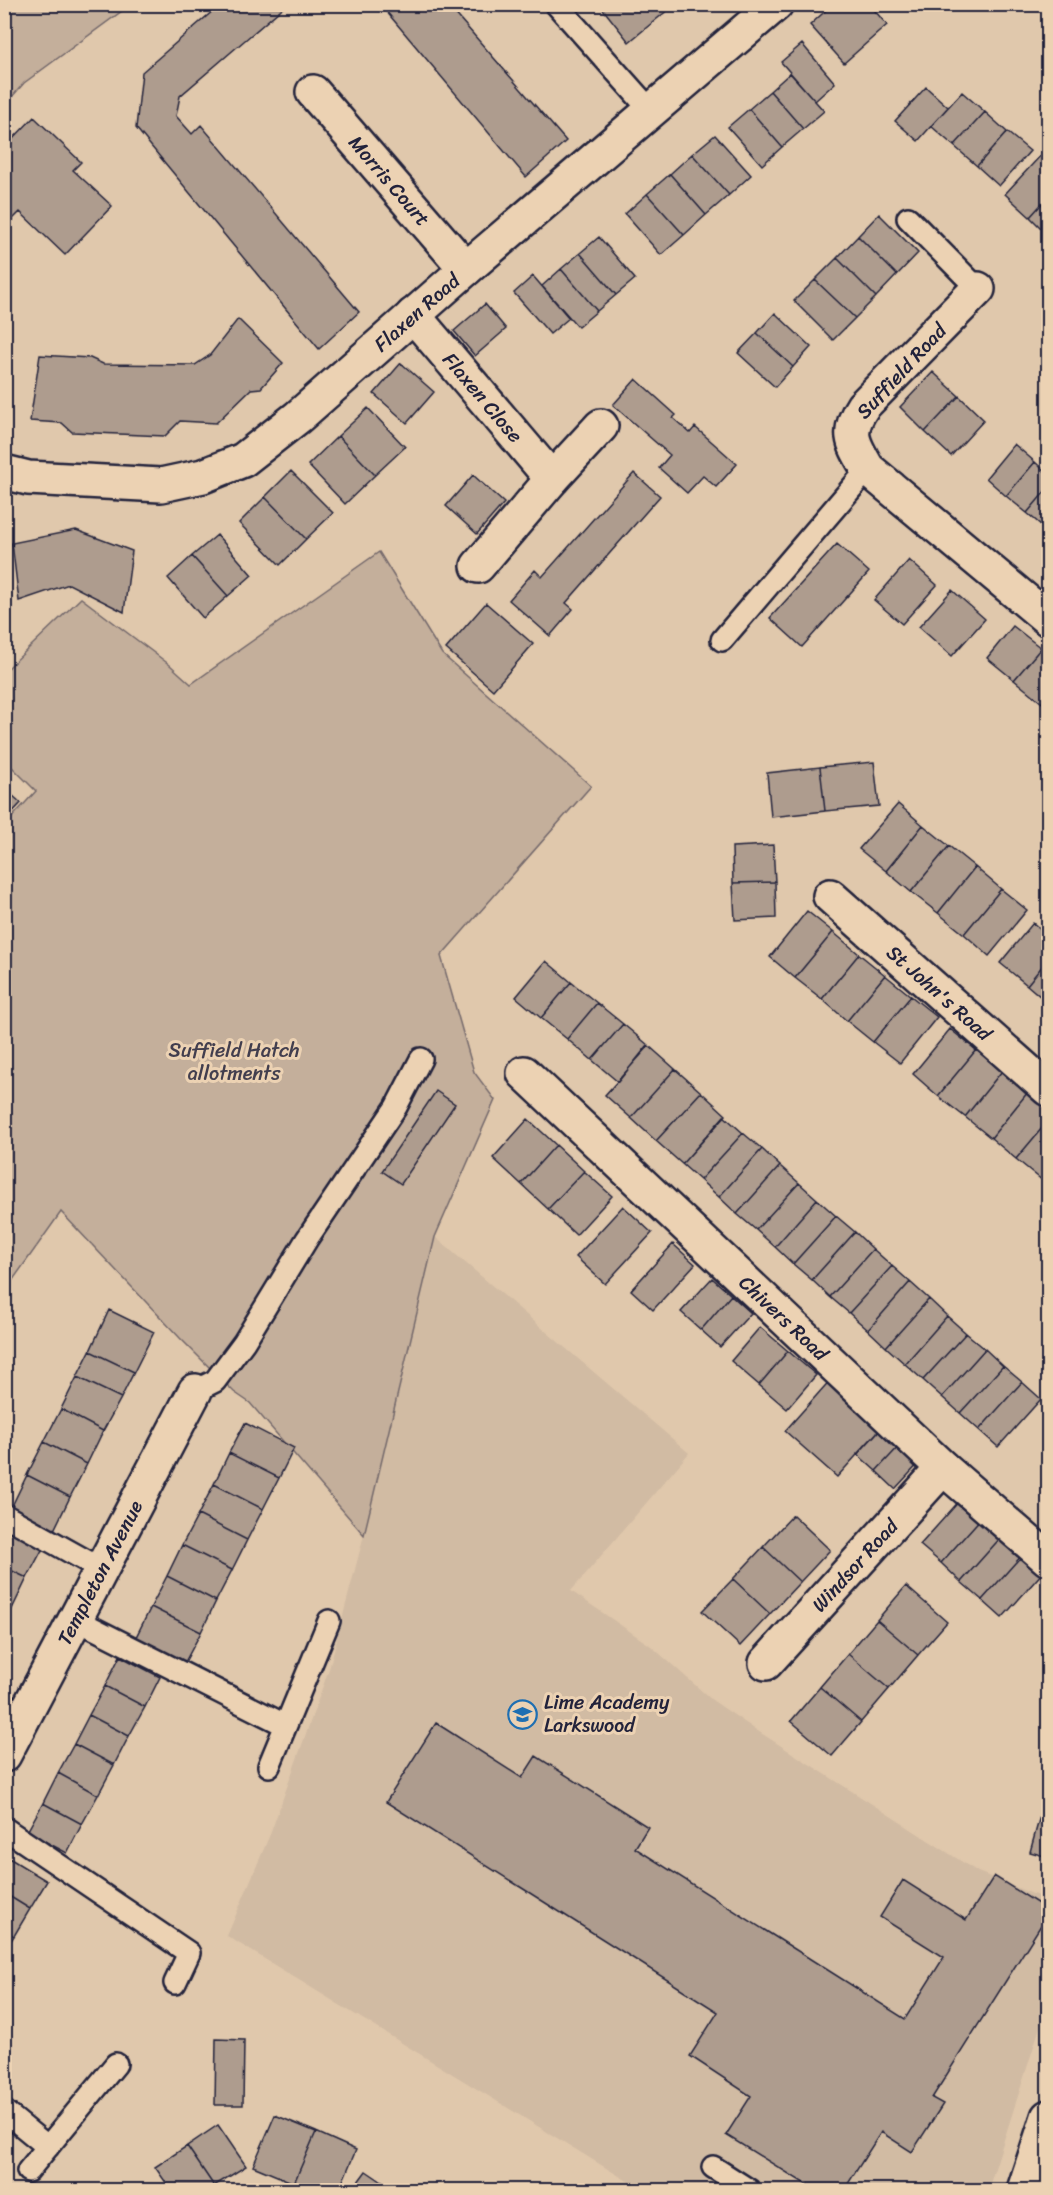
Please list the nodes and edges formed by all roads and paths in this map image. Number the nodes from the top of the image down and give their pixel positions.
1 (556, 4) edge
2 (776, 4) edge
3 (313, 92) dead end
4 (651, 111) junction
5 (908, 218) dead end
6 (466, 269) junction
7 (978, 289) joint
8 (413, 315) junction
9 (601, 426) dead end
10 (868, 469) junction
11 (4, 472) edge
12 (552, 478) junction
13 (478, 566) dead end
14 (1048, 619) edge
15 (722, 640) dead end
16 (830, 896) dead end
17 (421, 1059) dead end
18 (524, 1073) dead end
19 (1048, 1089) edge
20 (195, 1390) joint
21 (943, 1468) junction
22 (4, 1515) edge
23 (1048, 1559) edge
24 (101, 1569) junction
25 (75, 1619) junction
26 (329, 1622) dead end
27 (766, 1663) dead end
28 (285, 1725) junction
29 (4, 1755) edge
30 (269, 1766) dead end
31 (4, 1828) edge
32 (175, 1983) dead end
33 (116, 2064) dead end
34 (4, 2111) edge
35 (1048, 2117) edge
36 (48, 2147) junction
37 (713, 2167) dead end
38 (28, 2171) dead end
39 (749, 2190) edge
40 (1024, 2190) edge

1 - 4 lane
2 - 4 street, Flaxen Road
3 - 6 street, Morris Court
4 - 6 street, Flaxen Road
5 - 7 lane, Suffield Road
6 - 8 street, Flaxen Road
7 - 10 street, Suffield Road
8 - 11 street, Flaxen Road
8 - 12 street, Flaxen Close
9 - 12 street
10 - 14 street, Suffield Road
10 - 15 lane
12 - 13 street
16 - 19 street, St John's Road
17 - 20 lane
18 - 21 street, Chivers Road
20 - 24 street, Templeton Avenue
21 - 23 street, Chivers Road
21 - 27 street, Windsor Road
22 - 24 lane
24 - 25 street, Templeton Avenue
25 - 28 lane
25 - 29 street, Templeton Avenue
26 - 28 lane
28 - 30 lane
31 - 32 lane
33 - 36 lane
34 - 36 lane
35 - 40 street
36 - 38 lane
37 - 39 lane

